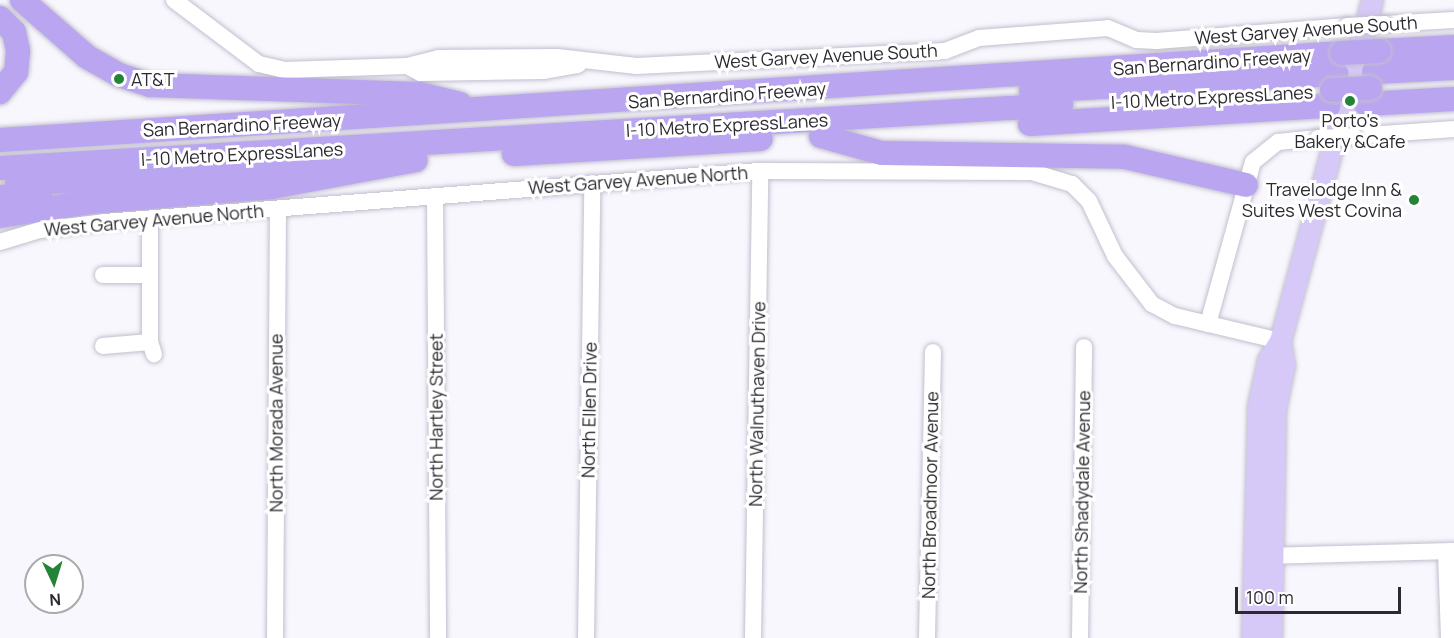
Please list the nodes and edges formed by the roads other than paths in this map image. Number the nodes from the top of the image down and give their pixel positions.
1 (22, 0) edge
2 (174, 0) edge
3 (1373, 1) edge
4 (0, 18) edge
5 (1454, 20) edge
6 (1454, 47) edge
7 (1454, 68) edge
8 (1353, 79) junction
9 (1454, 82) edge
10 (0, 92) edge
11 (1454, 99) edge
12 (486, 110) junction
13 (1454, 129) edge
14 (821, 136) junction
15 (0, 140) edge
16 (0, 152) edge
17 (416, 160) junction
18 (0, 168) edge
19 (760, 171) junction
20 (86, 181) junction
21 (592, 183) junction
22 (0, 184) edge
23 (1246, 185) junction
24 (435, 196) junction
25 (0, 197) edge
26 (278, 208) junction
27 (0, 216) edge
28 (150, 219) junction
29 (0, 242) edge
30 (104, 275) dead end
31 (149, 275) junction
32 (1208, 324) junction
33 (1280, 341) junction
34 (103, 346) dead end
35 (1084, 347) dead end
36 (933, 352) dead end
37 (1450, 551) edge
38 (1262, 556) junction
39 (275, 638) edge
40 (438, 638) edge
41 (586, 638) edge
42 (753, 638) edge
43 (927, 638) edge
44 (1080, 638) edge
45 (1252, 638) edge
46 (1271, 638) edge
47 (1449, 638) edge

1 - 12 highway
2 - 5 street, West Garvey Avenue South, bridge
3 - 8 main road
4 - 10 highway
6 - 8 highway, San Bernardino Freeway
7 - 8 highway, I-10 Metro ExpressLanes
8 - 9 highway, I-10 Metro ExpressLanes
8 - 11 highway, San Bernardino Freeway
8 - 12 highway, San Bernardino Freeway
8 - 14 highway, San Bernardino Freeway
8 - 16 highway, I-10 Metro ExpressLanes
8 - 18 highway, I-10 Metro ExpressLanes
8 - 33 main road
12 - 15 highway, San Bernardino Freeway
13 - 23 street, bridge
14 - 17 highway, San Bernardino Freeway
14 - 23 highway
17 - 20 highway, San Bernardino Freeway
17 - 27 highway
19 - 21 street, West Garvey Avenue North
19 - 32 street, West Garvey Avenue North
19 - 42 street, North Walnuthaven Drive
20 - 22 highway, San Bernardino Freeway
20 - 25 highway
21 - 24 street, West Garvey Avenue North
21 - 41 street, North Ellen Drive
23 - 32 street
24 - 26 street, West Garvey Avenue North
24 - 40 street, North Hartley Street
26 - 28 street, West Garvey Avenue North
26 - 39 street, North Morada Avenue
28 - 29 street, West Garvey Avenue North
28 - 31 street
30 - 31 street
31 - 34 street
32 - 33 street, West Garvey Avenue North
33 - 38 main road
35 - 44 street, North Shadydale Avenue
36 - 43 street, North Broadmoor Avenue
37 - 38 street
37 - 47 street
38 - 45 main road
38 - 46 main road

